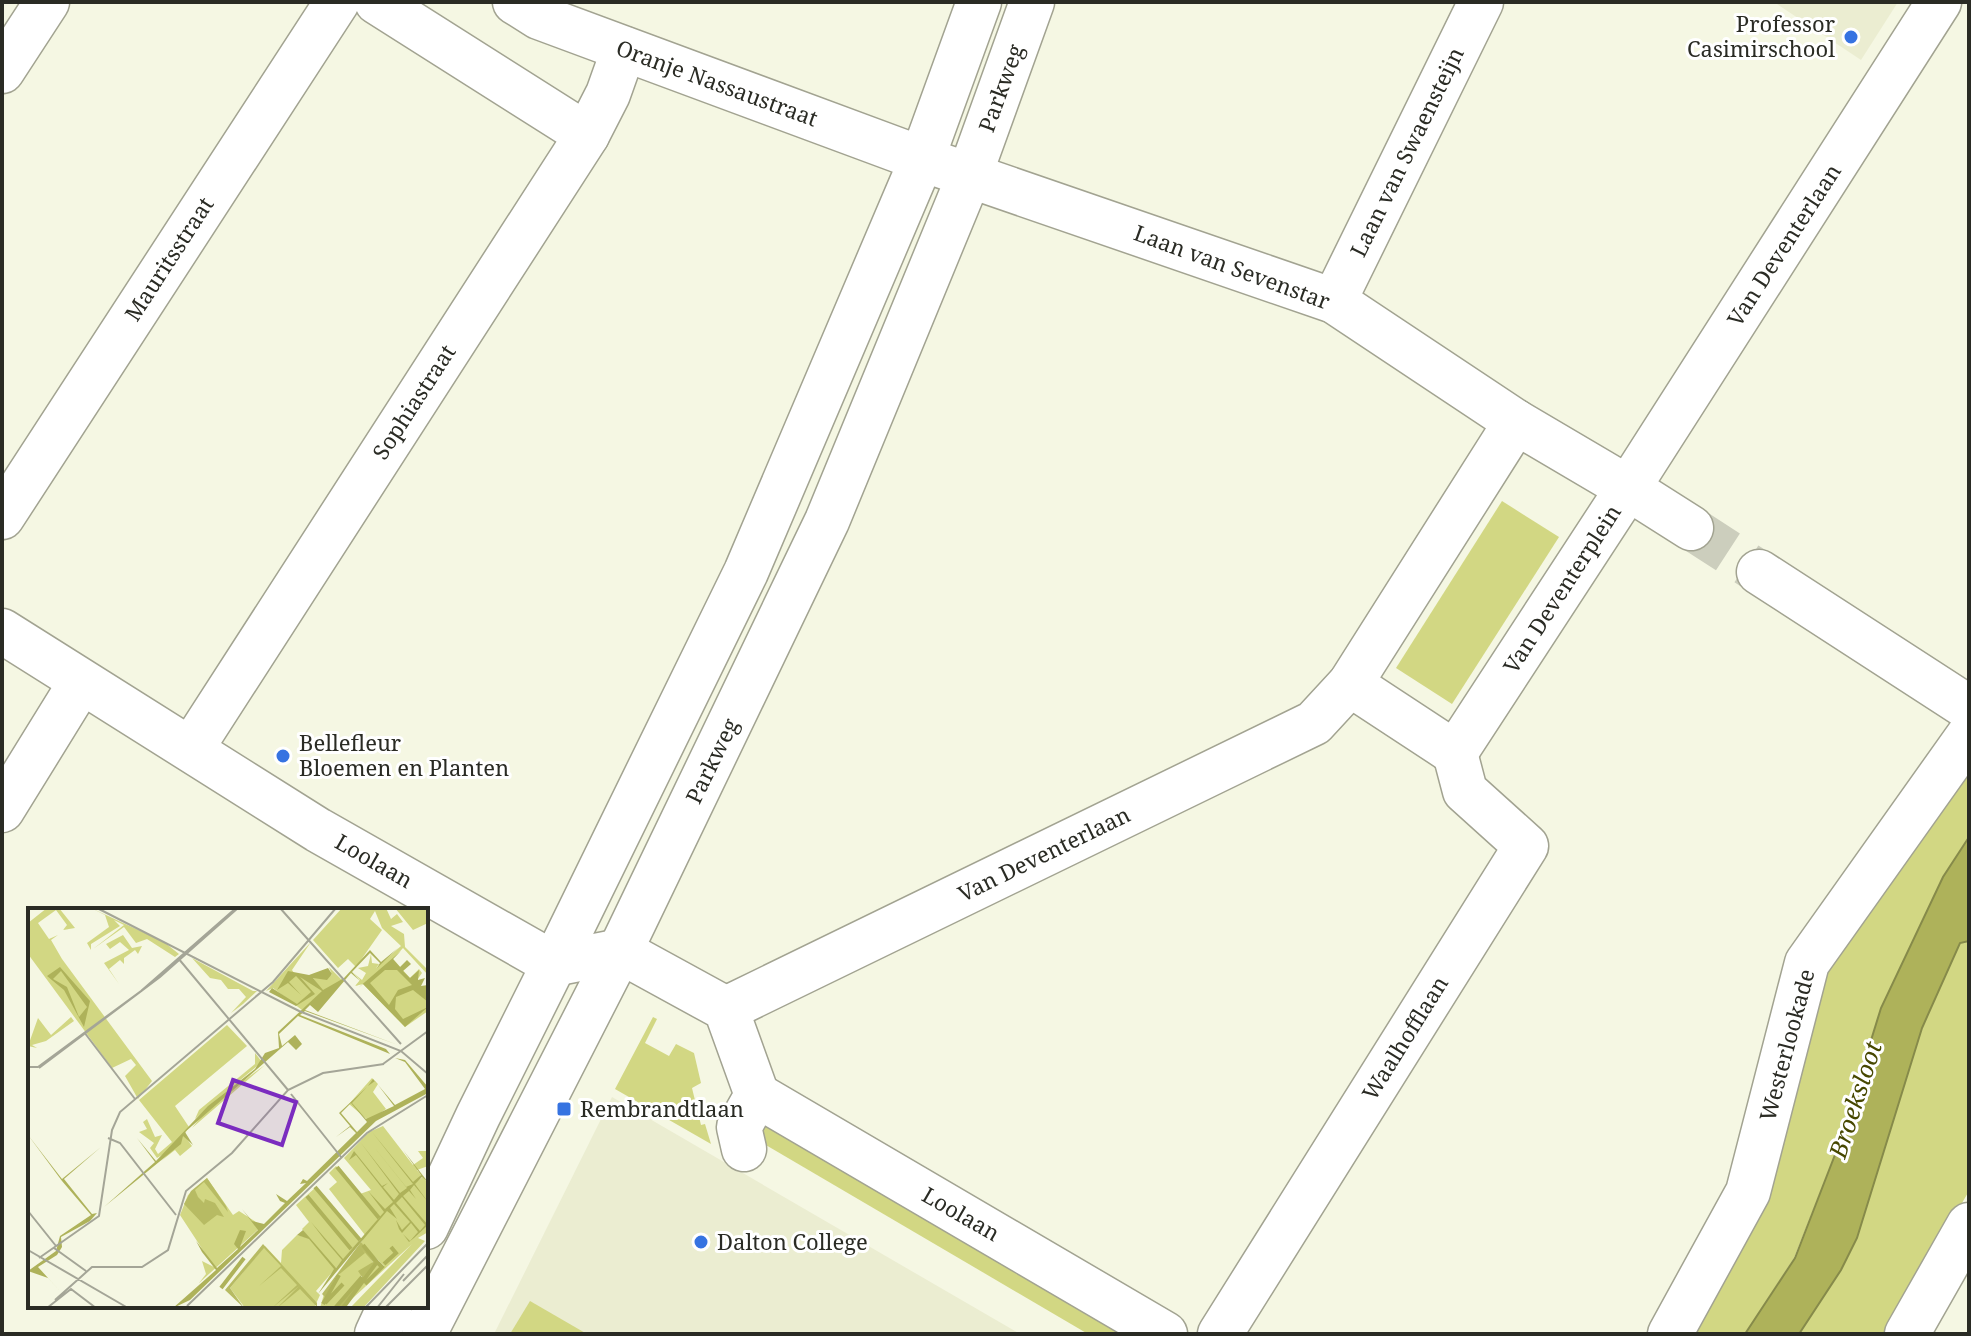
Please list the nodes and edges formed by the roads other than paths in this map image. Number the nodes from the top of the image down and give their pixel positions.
1 (47, 2) edge
2 (337, 2) edge
3 (377, 2) edge
4 (979, 2) edge
5 (1032, 2) edge
6 (1481, 2) edge
7 (1939, 2) edge
8 (533, 7) edge
9 (624, 49) junction
10 (2, 71) edge
11 (587, 135) junction
12 (922, 159) junction
13 (970, 174) junction
14 (1334, 301) junction
15 (1516, 422) junction
16 (1628, 488) junction
17 (2, 517) edge
18 (1691, 528) tunnel mouth
19 (1759, 572) tunnel mouth
20 (2, 631) edge
21 (81, 682) junction
22 (1350, 684) junction
23 (1969, 708) edge
24 (1969, 735) edge
25 (191, 749) junction
26 (1455, 753) junction
27 (2, 810) edge
28 (620, 951) junction
29 (554, 964) junction
30 (726, 1009) junction
31 (757, 1095) junction
32 (744, 1149) dead end
33 (428, 1223) edge
34 (1969, 1225) edge
35 (389, 1308) edge
36 (377, 1334) edge
37 (424, 1334) edge
38 (1165, 1334) edge
39 (1220, 1334) edge
40 (1670, 1334) edge
41 (1907, 1334) edge

1 - 10 street
2 - 17 street, Mauritsstraat
3 - 11 street
4 - 12 street
5 - 13 street, Parkweg
6 - 14 street, Laan van Swaensteijn
7 - 16 street, Van Deventerlaan
8 - 9 street, Oranje Nassaustraat
9 - 11 street, Sophiastraat
9 - 12 street, Oranje Nassaustraat
11 - 25 street, Sophiastraat
12 - 13 street
12 - 29 street
13 - 14 street, Laan van Sevenstar
13 - 28 street, Parkweg
14 - 15 street, Laan van Sevenstar
15 - 16 street, Van Deventerplein
15 - 22 street
16 - 18 street
16 - 26 street, Van Deventerplein
19 - 23 street
20 - 21 street, Loolaan
21 - 25 street, Loolaan
21 - 27 street
22 - 26 street
22 - 30 street, Van Deventerlaan
24 - 40 street, Westerlookade
25 - 29 street, Loolaan
26 - 39 street, Waalhofflaan
28 - 29 street
28 - 30 street
28 - 37 street, Parkweg
29 - 33 street
30 - 31 street
31 - 32 street
31 - 38 street, Loolaan
34 - 41 street
35 - 36 street

